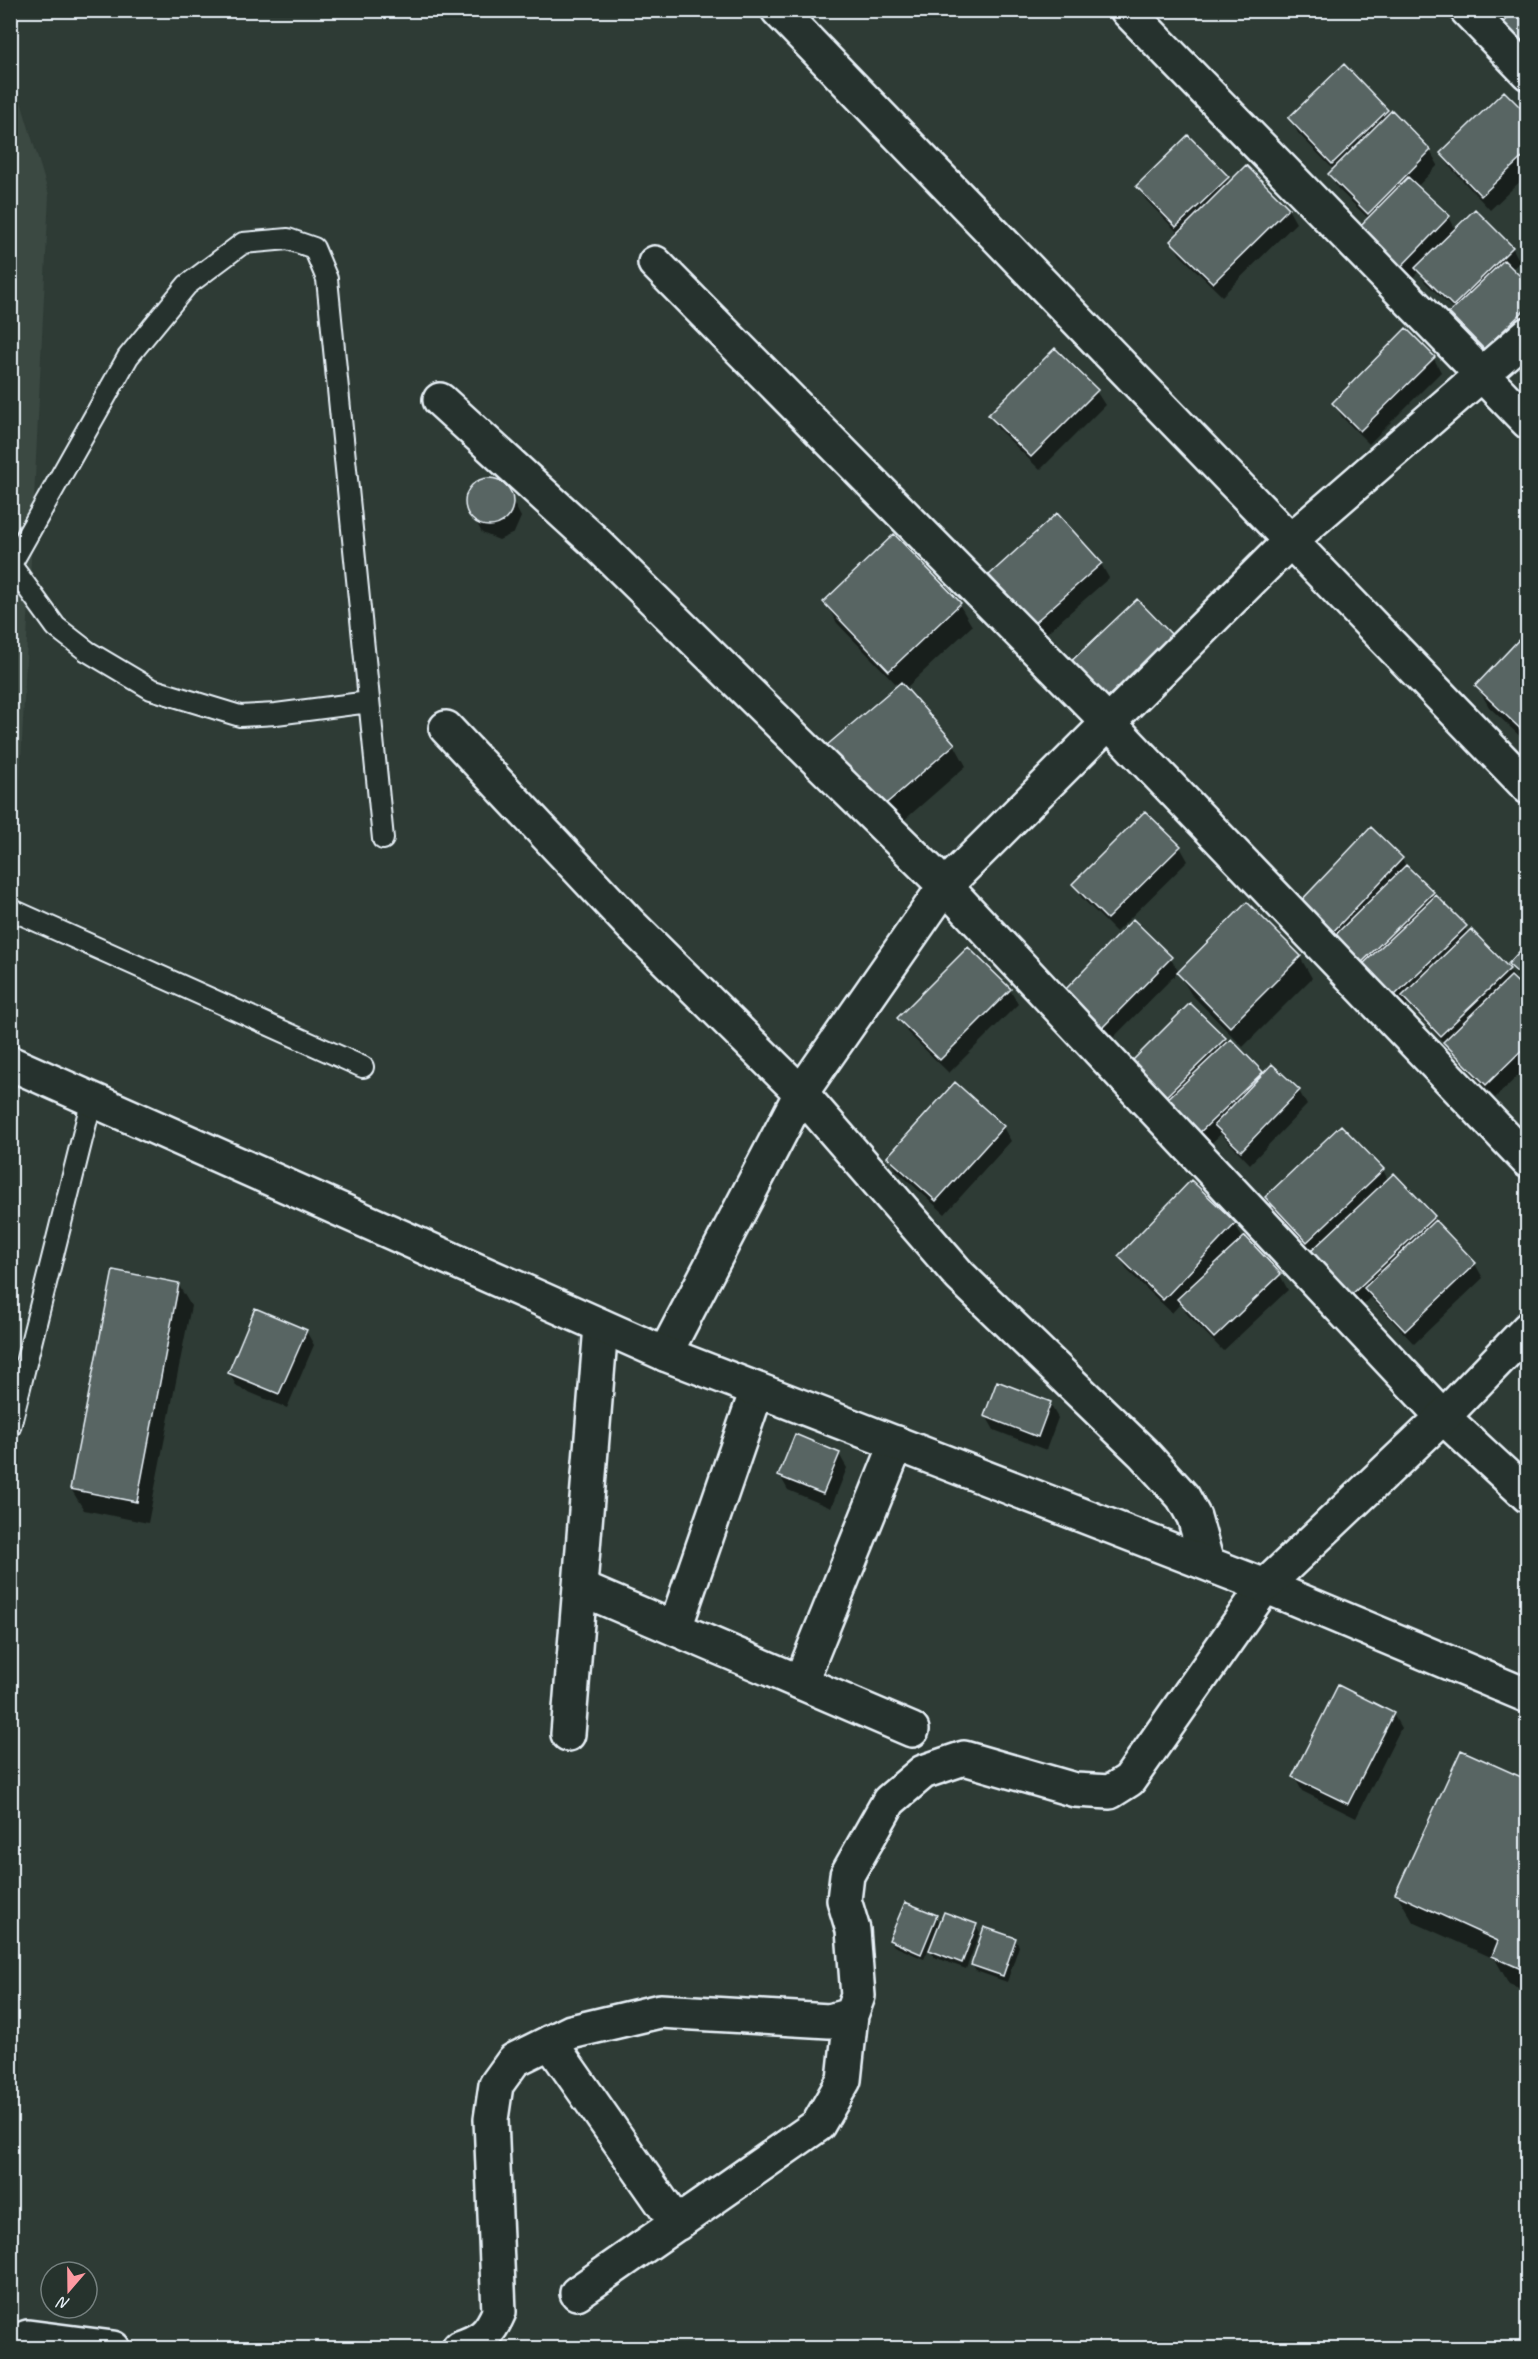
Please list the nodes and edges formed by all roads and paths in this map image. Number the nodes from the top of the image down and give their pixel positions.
1 (778, 10) edge
2 (1127, 10) edge
3 (1467, 10) edge
4 (1527, 73) edge
5 (655, 264) dead end
6 (1527, 334) edge
7 (1482, 376) junction
8 (440, 400) dead end
9 (1527, 423) edge
10 (1291, 540) junction
11 (11, 566) edge
12 (369, 702) junction
13 (1107, 721) junction
14 (446, 728) dead end
15 (1527, 787) edge
16 (383, 839) dead end
17 (945, 886) junction
18 (10, 909) edge
19 (10, 1063) edge
20 (363, 1067) dead end
21 (801, 1093) junction
22 (92, 1099) junction
23 (1527, 1161) edge
24 (601, 1326) junction
25 (1527, 1329) edge
26 (665, 1354) junction
27 (757, 1390) junction
28 (1443, 1417) junction
29 (10, 1427) edge
30 (897, 1443) junction
31 (1527, 1496) edge
32 (1207, 1563) junction
33 (1265, 1586) junction
34 (580, 1588) junction
35 (675, 1628) junction
36 (801, 1681) junction
37 (1527, 1696) edge
38 (912, 1730) dead end
39 (568, 1734) dead end
40 (850, 2015) junction
41 (550, 2042) junction
42 (677, 2224) junction
43 (577, 2293) dead end
44 (10, 2344) edge
45 (113, 2349) edge
46 (459, 2349) edge

1 - 10 street
2 - 7 street
3 - 4 street
5 - 13 street
6 - 7 street
7 - 9 street
7 - 10 street
8 - 17 street
10 - 13 street
10 - 15 street
11 - 12 lane
11 - 12 lane
12 - 16 lane
13 - 17 street
13 - 23 street
14 - 21 street
17 - 21 street
17 - 28 street
18 - 20 lane
19 - 22 street
21 - 26 street
21 - 32 street
22 - 24 street
22 - 29 lane
24 - 26 street
24 - 34 street
25 - 28 street
26 - 27 street
27 - 30 street
27 - 35 street
28 - 31 street
28 - 33 street
30 - 32 street
30 - 36 street
32 - 33 street
33 - 37 street
33 - 40 street
34 - 35 street
34 - 39 street
35 - 36 street
36 - 38 street
40 - 41 street
40 - 42 street
41 - 42 street
41 - 46 street
42 - 43 street
44 - 45 street

